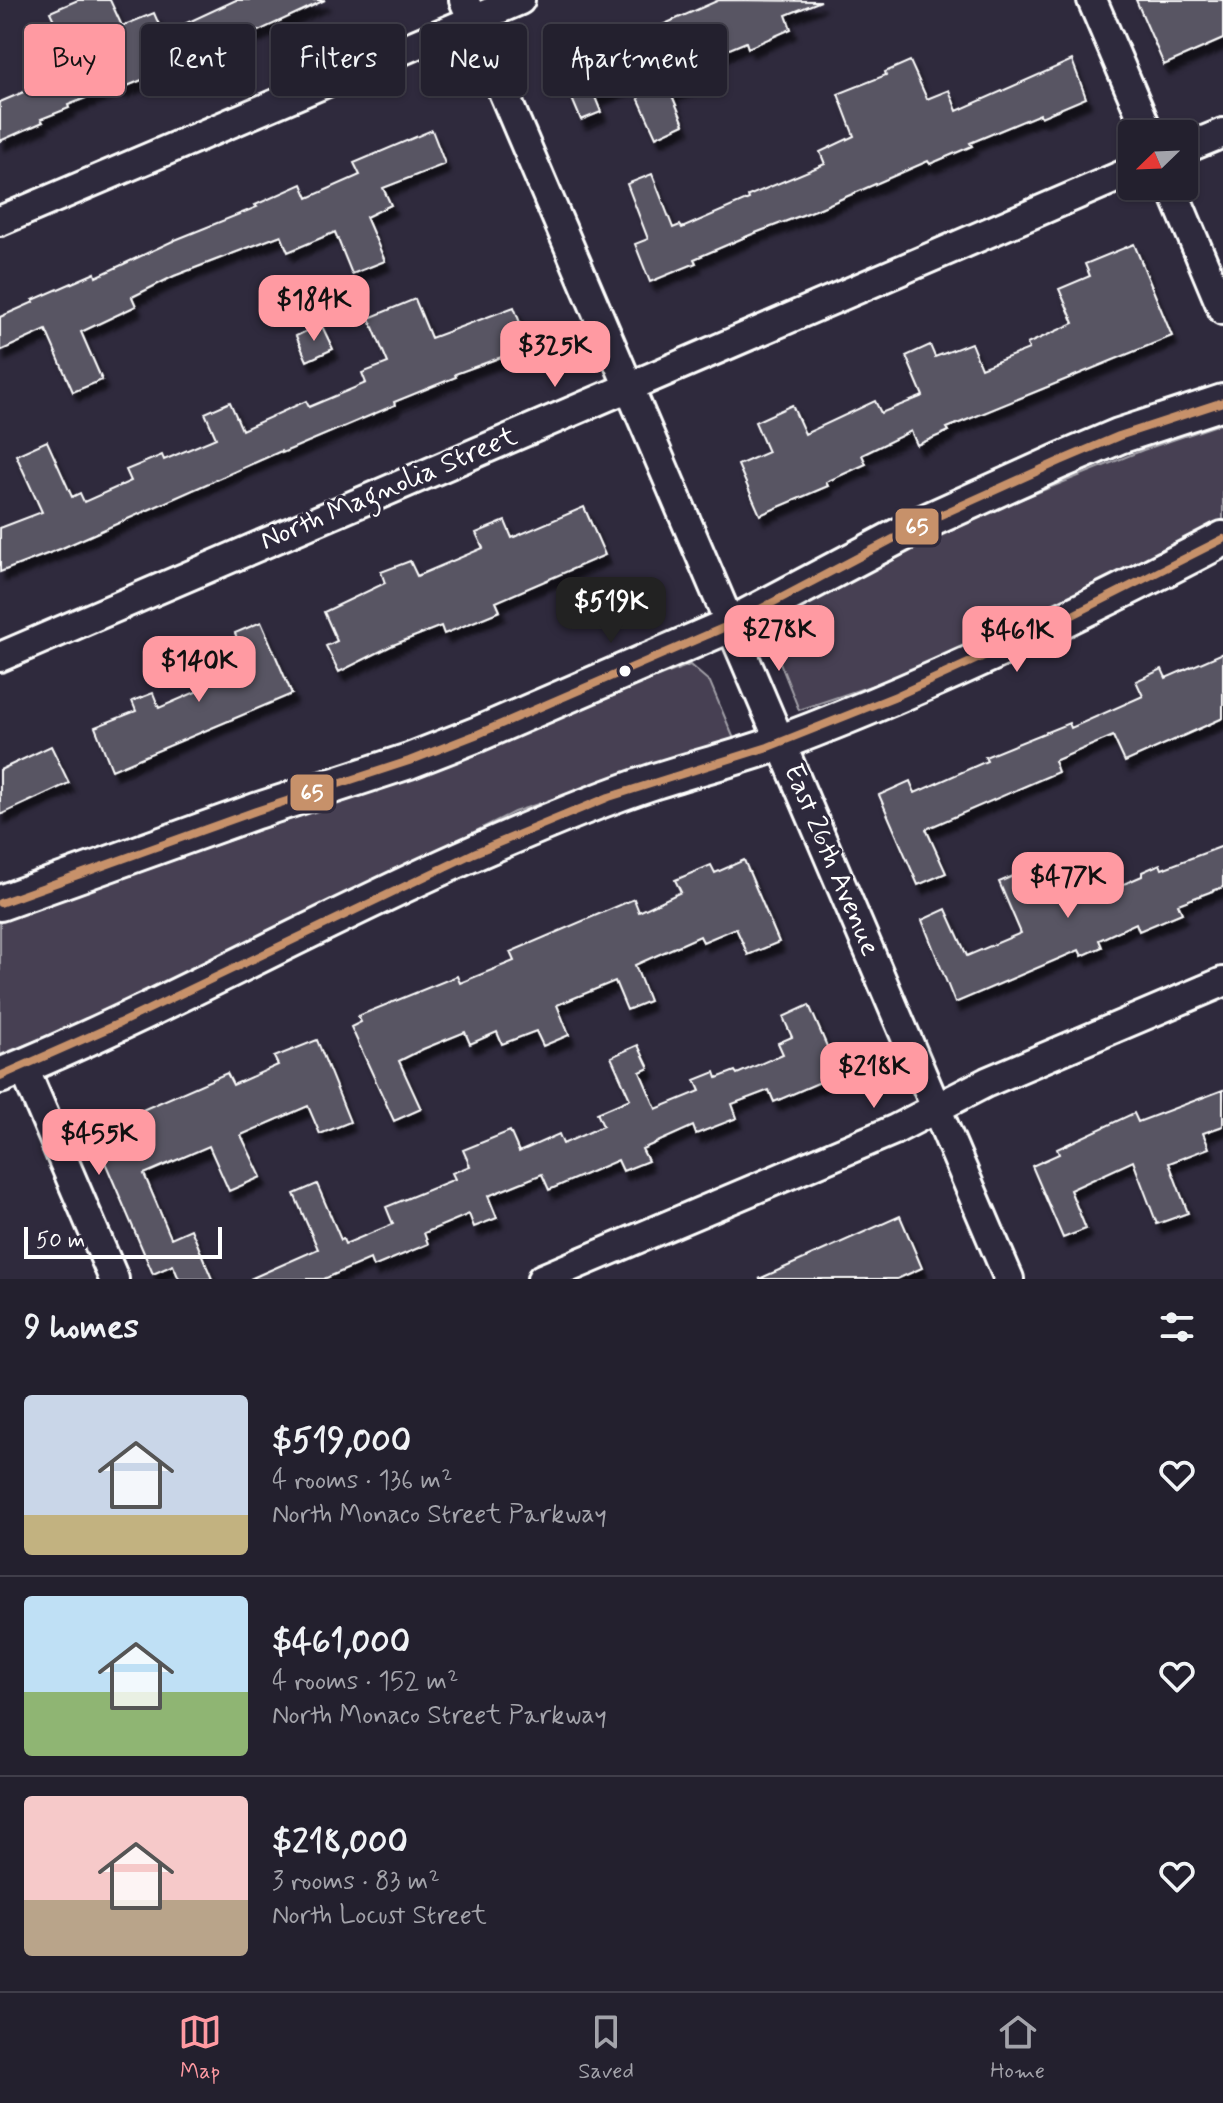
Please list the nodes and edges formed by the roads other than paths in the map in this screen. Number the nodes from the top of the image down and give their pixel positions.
1 (520, 0) edge
2 (1092, 0) edge
3 (468, 10) edge
4 (1143, 120) edge
5 (1223, 133) edge
6 (1198, 143) edge
7 (1118, 177) edge
8 (1177, 200) edge
9 (0, 221) edge
10 (1223, 310) edge
11 (628, 386) junction
12 (1223, 402) edge
13 (1223, 539) edge
14 (730, 625) junction
15 (0, 657) edge
16 (781, 742) junction
17 (0, 903) edge
18 (1223, 982) edge
19 (11, 1071) edge
20 (936, 1107) junction
21 (114, 1279) edge
22 (542, 1279) edge
23 (1009, 1279) edge

1 - 3 street
2 - 4 street
3 - 9 street
3 - 11 street, East 26th Avenue
5 - 6 street
7 - 11 street, North Magnolia Street
8 - 10 street
11 - 14 street, East 26th Avenue
11 - 15 street, North Magnolia Street
12 - 14 main road
13 - 16 main road
14 - 16 street, East 26th Avenue
14 - 17 main road
16 - 19 main road
16 - 20 street, East 26th Avenue
18 - 20 street
19 - 21 street
20 - 22 street
20 - 23 street, East 26th Avenue

